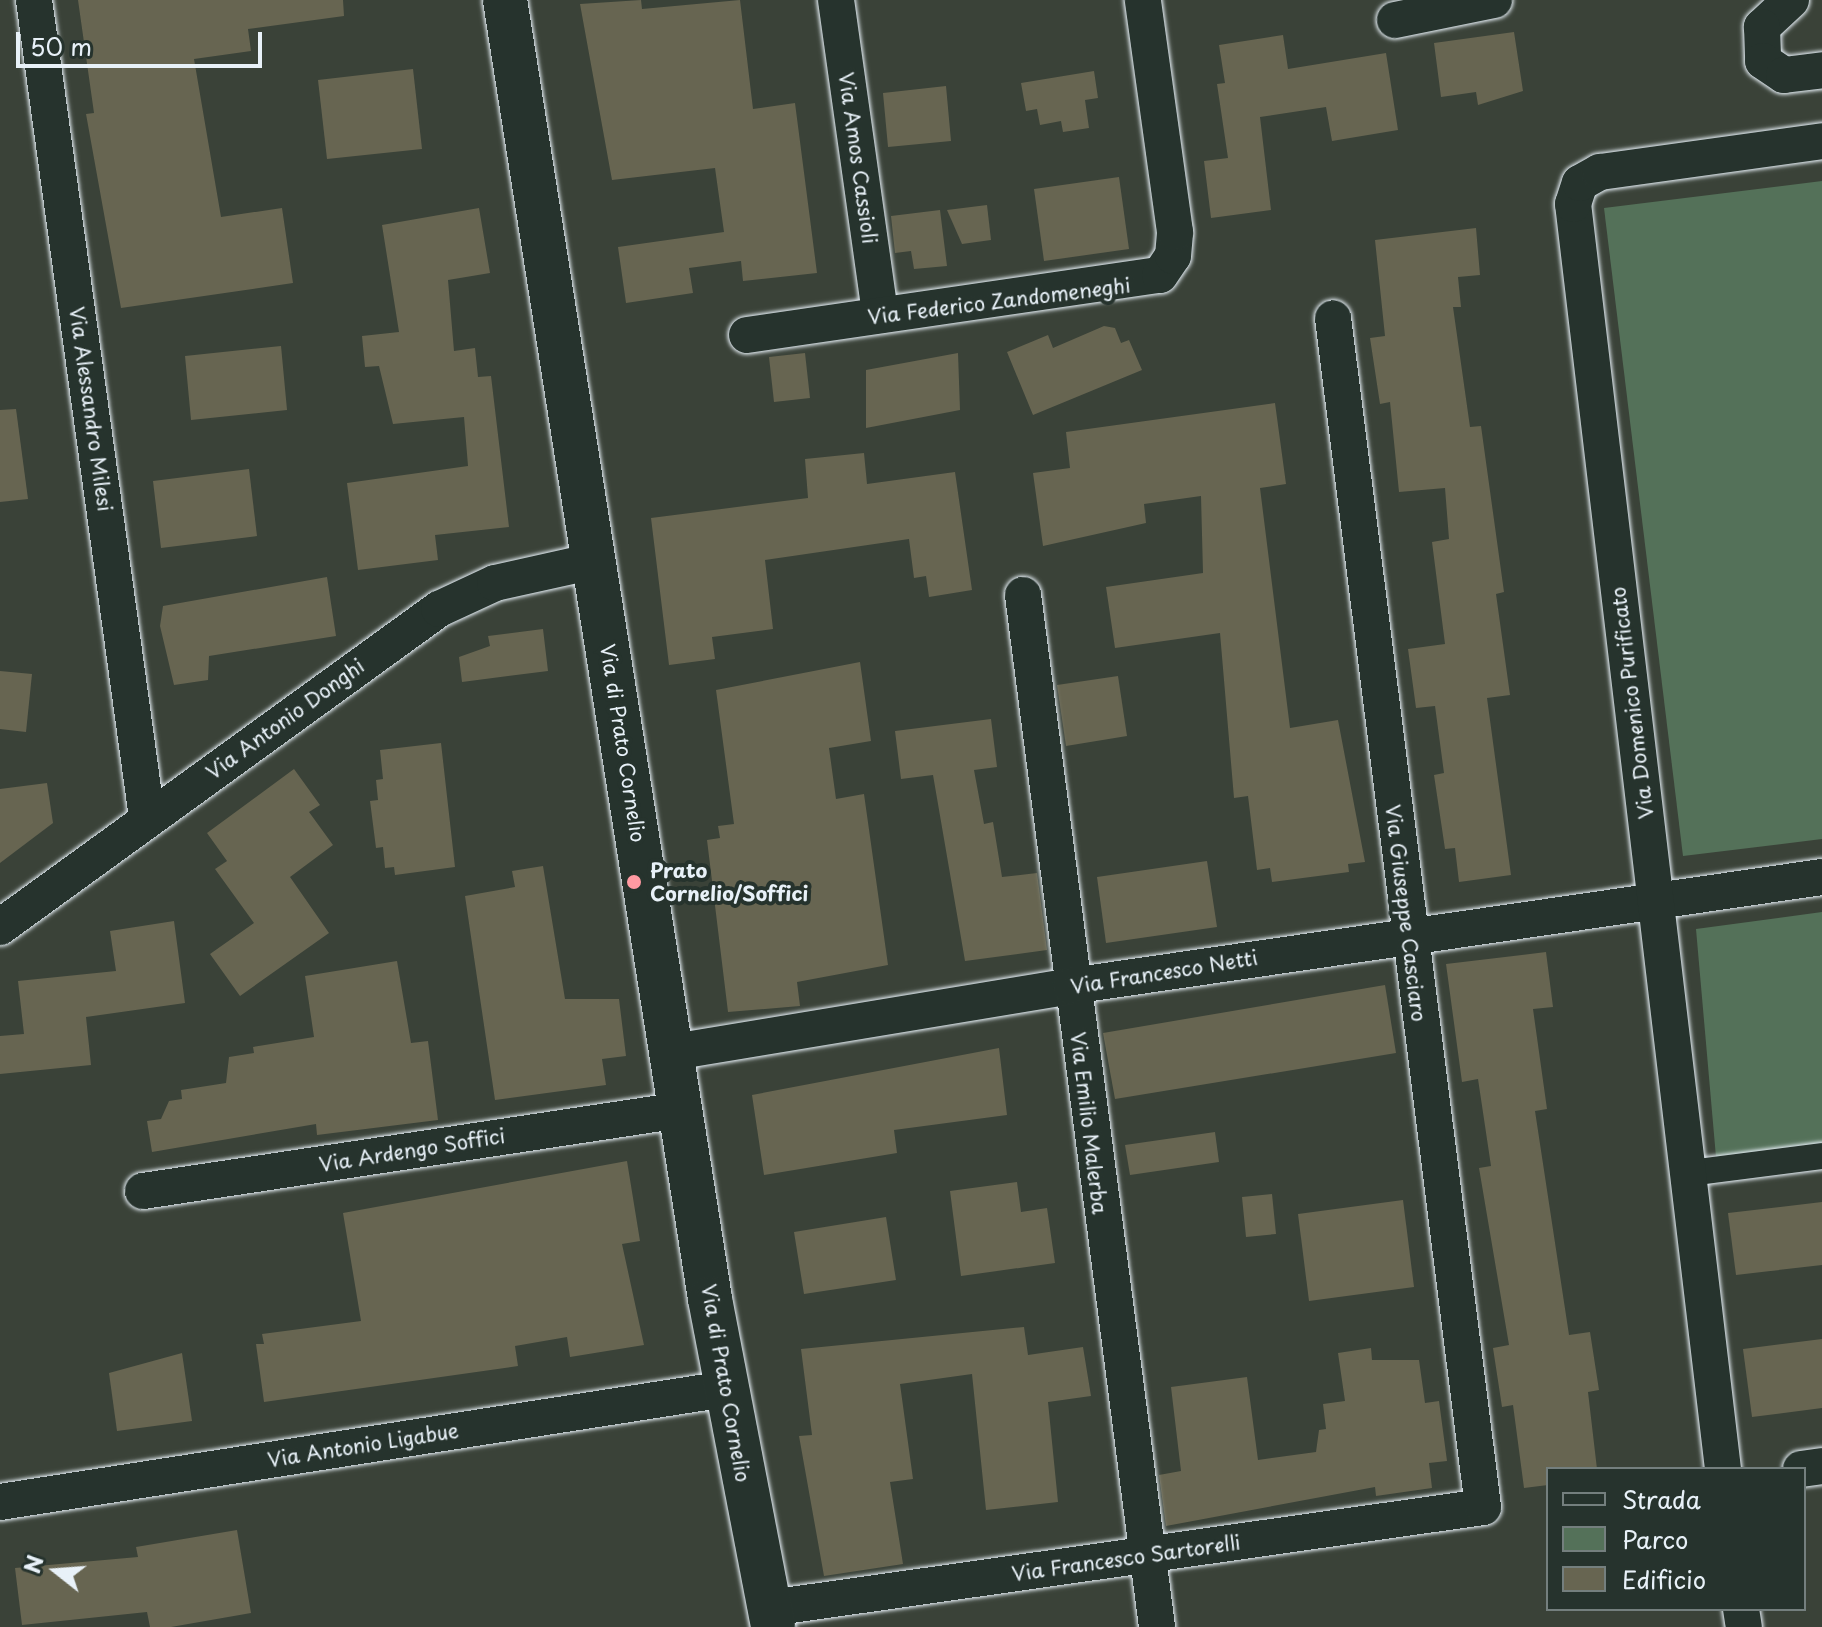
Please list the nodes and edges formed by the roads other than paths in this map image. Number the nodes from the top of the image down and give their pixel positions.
1 (34, 0) edge
2 (505, 0) edge
3 (836, 0) edge
4 (1143, 0) edge
5 (1494, 0) edge
6 (1791, 0) edge
7 (1395, 20) dead end
8 (1822, 70) edge
9 (1822, 141) edge
10 (880, 315) junction
11 (1333, 318) dead end
12 (747, 335) dead end
13 (594, 561) junction
14 (1023, 595) dead end
15 (147, 818) junction
16 (1822, 877) edge
17 (1656, 899) junction
18 (0, 927) edge
19 (1409, 935) junction
20 (1071, 986) junction
21 (673, 1052) junction
22 (681, 1110) junction
23 (1822, 1156) edge
24 (1690, 1173) junction
25 (143, 1191) dead end
26 (726, 1389) junction
27 (1723, 1467) edge
28 (0, 1502) edge
29 (1483, 1507) joint
30 (1146, 1556) junction
31 (771, 1618) edge
32 (1157, 1627) edge

1 - 15 street, Via Alessandro Milesi
2 - 13 street, Via di Prato Cornelio
3 - 10 street, Via Amos Cassioli
4 - 10 street, Via Federico Zandomeneghi
5 - 7 street
6 - 8 street
9 - 17 street, Via Domenico Purificato
10 - 12 street, Via Federico Zandomeneghi
11 - 19 street, Via Giuseppe Casciaro
13 - 15 street, Via Antonio Donghi
13 - 21 street, Via di Prato Cornelio
14 - 20 street, Via Emilio Malerba
15 - 18 street, Via Antonio Donghi
16 - 17 street, Via Francesco Netti
17 - 19 street, Via Francesco Netti
17 - 24 street, Via Domenico Purificato
19 - 20 street, Via Francesco Netti
19 - 29 street, Via Giuseppe Casciaro
20 - 21 street, Via Francesco Netti
20 - 30 street, Via Emilio Malerba
21 - 22 street, Via di Prato Cornelio
22 - 25 street, Via Ardengo Soffici
22 - 26 street, Via di Prato Cornelio
23 - 24 street
24 - 27 street, Via Domenico Purificato
26 - 28 street, Via Antonio Ligabue
26 - 31 street, Via di Prato Cornelio
29 - 30 street, Via Francesco Sartorelli
30 - 31 street, Via Francesco Sartorelli
30 - 32 street, Via Emilio Malerba

